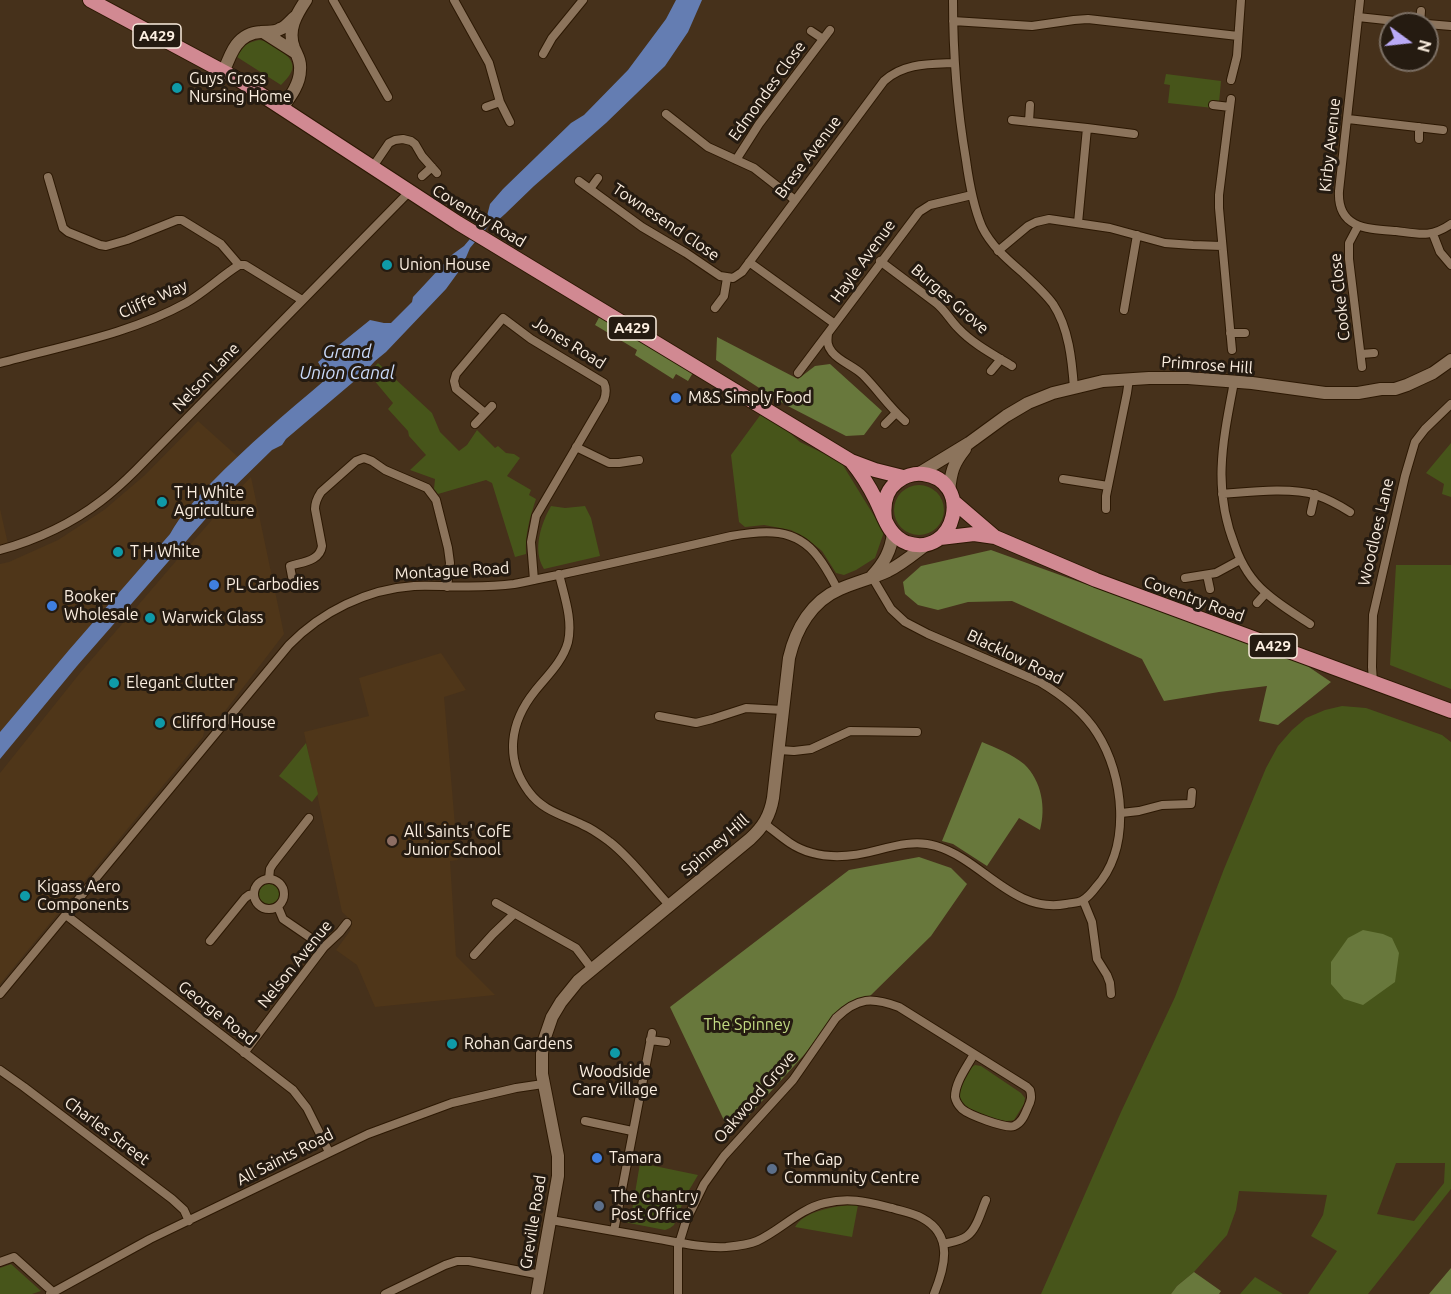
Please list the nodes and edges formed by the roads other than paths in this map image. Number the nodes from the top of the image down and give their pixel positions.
1 (90, 0) edge
2 (306, 0) edge
3 (333, 0) edge
4 (454, 0) edge
5 (583, 0) edge
6 (954, 0) edge
7 (1241, 0) edge
8 (1360, 0) edge
9 (295, 17) junction
10 (1358, 17) junction
11 (1379, 19) edge
12 (953, 21) junction
13 (830, 30) dead end
14 (811, 31) dead end
15 (262, 32) junction
16 (1238, 36) junction
17 (823, 39) junction
18 (296, 52) junction
19 (543, 54) dead end
20 (954, 63) junction
21 (224, 71) junction
22 (1231, 80) dead end
23 (388, 97) dead end
24 (500, 102) junction
25 (1030, 105) dead end
26 (1213, 105) dead end
27 (486, 107) dead end
28 (282, 108) junction
29 (666, 114) dead end
30 (1348, 119) junction
31 (1012, 120) dead end
32 (510, 122) dead end
33 (1029, 122) junction
34 (1419, 127) junction
35 (1087, 128) junction
36 (1443, 130) dead end
37 (1134, 134) dead end
38 (1419, 139) dead end
39 (736, 160) junction
40 (372, 168) junction
41 (422, 176) dead end
42 (48, 177) dead end
43 (598, 178) dead end
44 (579, 181) dead end
45 (590, 189) junction
46 (409, 192) junction
47 (972, 195) junction
48 (795, 200) junction
49 (1078, 223) junction
50 (1451, 224) edge
51 (1358, 226) junction
52 (1433, 234) junction
53 (1137, 235) junction
54 (1222, 246) junction
55 (998, 251) junction
56 (880, 261) junction
57 (749, 262) junction
58 (239, 265) junction
59 (1451, 265) edge
60 (727, 278) junction
61 (302, 300) junction
62 (715, 308) dead end
63 (1124, 310) dead end
64 (835, 324) junction
65 (1230, 333) junction
66 (1245, 333) dead end
67 (828, 334) junction
68 (1232, 350) dead end
69 (1374, 353) dead end
70 (1361, 354) junction
71 (1001, 359) junction
72 (1451, 360) edge
73 (0, 361) edge
74 (1012, 366) dead end
75 (1362, 367) dead end
76 (991, 371) dead end
77 (798, 373) dead end
78 (1129, 379) junction
79 (1234, 382) junction
80 (1074, 388) junction
81 (1451, 404) edge
82 (896, 413) junction
83 (905, 421) dead end
84 (475, 424) dead end
85 (885, 424) dead end
86 (969, 443) junction
87 (576, 447) junction
88 (639, 460) dead end
89 (851, 461) junction
90 (918, 474) junction
91 (903, 477) junction
92 (1063, 479) dead end
93 (1108, 486) junction
94 (1221, 494) junction
95 (1315, 494) junction
96 (951, 496) junction
97 (1106, 509) dead end
98 (1311, 512) dead end
99 (1350, 512) dead end
100 (885, 519) junction
101 (893, 533) junction
102 (994, 537) junction
103 (933, 541) junction
104 (0, 549) edge
105 (1240, 561) junction
106 (559, 574) junction
107 (1207, 575) junction
108 (872, 577) junction
109 (1185, 578) dead end
110 (534, 580) junction
111 (294, 586) dead end
112 (447, 587) junction
113 (1210, 589) dead end
114 (838, 590) junction
115 (1266, 593) junction
116 (1257, 603) dead end
117 (1310, 624) dead end
118 (1373, 682) junction
119 (783, 710) junction
120 (1451, 711) edge
121 (659, 716) dead end
122 (917, 732) dead end
123 (779, 750) junction
124 (1192, 792) dead end
125 (1121, 813) junction
126 (309, 818) dead end
127 (765, 824) junction
128 (269, 879) junction
129 (254, 894) junction
130 (1083, 900) junction
131 (496, 903) dead end
132 (670, 906) junction
133 (278, 907) junction
134 (514, 914) junction
135 (66, 915) junction
136 (347, 923) dead end
137 (210, 941) dead end
138 (324, 947) junction
139 (474, 956) dead end
140 (592, 969) junction
141 (0, 994) edge
142 (1111, 994) dead end
143 (666, 1042) dead end
144 (244, 1053) junction
145 (974, 1054) junction
146 (0, 1070) edge
147 (543, 1084) junction
148 (585, 1121) dead end
149 (632, 1131) junction
150 (329, 1152) junction
151 (986, 1200) dead end
152 (551, 1220) junction
153 (189, 1221) junction
154 (614, 1231) junction
155 (679, 1243) junction
156 (943, 1244) junction
157 (0, 1262) edge
158 (541, 1275) junction
159 (52, 1293) edge
160 (385, 1294) edge
161 (537, 1294) edge
162 (678, 1294) edge
163 (934, 1294) edge

1 - 21 main road, Coventry Road / A429
2 - 9 street
3 - 23 street
4 - 24 street
5 - 19 street
6 - 12 street
7 - 16 street
8 - 10 street, Kirby Avenue
9 - 15 street
9 - 18 street
10 - 11 street
10 - 30 street, Kirby Avenue
12 - 16 street
12 - 20 street
13 - 17 street, Edmondes Close
14 - 17 street, Edmondes Close
15 - 18 street
15 - 21 street
16 - 22 street
17 - 39 street, Edmondes Close
18 - 28 street
20 - 47 street
20 - 48 street, Brese Avenue
21 - 28 main road, Coventry Road / A429
24 - 27 street
24 - 32 street
25 - 33 street
26 - 54 street
28 - 40 main road, Coventry Road / A429
29 - 39 street
30 - 34 street
30 - 51 street, Kirby Avenue
31 - 33 street
33 - 35 street
34 - 36 street
34 - 38 street
35 - 37 street
35 - 49 street
39 - 48 street
40 - 41 street
40 - 46 main road, Coventry Road / A429
42 - 58 street
43 - 45 street, Townesend Close
44 - 45 street, Townesend Close
45 - 60 street, Townesend Close
46 - 61 street, Nelson Lane
46 - 89 main road, Coventry Road / A429
47 - 55 street
47 - 56 street, Hayle Avenue
48 - 57 street, Brese Avenue
49 - 53 street
49 - 55 street
50 - 52 street
51 - 52 street
51 - 70 street, Cooke Close
52 - 59 street
53 - 54 street
53 - 63 street
54 - 65 street
55 - 80 street
56 - 64 street, Hayle Avenue
56 - 71 street, Burges Grove
57 - 60 street, Brese Avenue
57 - 64 street
58 - 61 street
58 - 73 street, Cliffe Way
60 - 62 street
61 - 104 street, Nelson Lane
64 - 67 street, Hayle Avenue
65 - 66 street
65 - 68 street
67 - 77 street, Hayle Avenue
67 - 82 street
69 - 70 street
70 - 75 street, Cooke Close
71 - 74 street, Burges Grove
71 - 76 street
72 - 79 street, Primrose Hill
78 - 79 street, Primrose Hill
78 - 80 street, Primrose Hill
78 - 93 street
79 - 94 street
80 - 86 street, Primrose Hill
81 - 118 street, Woodloes Lane
82 - 83 street
82 - 85 street
84 - 87 street, Jones Road
86 - 90 street, Primrose Hill
86 - 96 street, Primrose Hill
87 - 88 street
87 - 110 street, Jones Road
89 - 91 main road, Coventry Road
89 - 100 main road, Coventry Road
90 - 91 main road, Coventry Road
90 - 96 main road, Coventry Road
91 - 100 main road
92 - 93 street
93 - 97 street
94 - 95 street
94 - 105 street
95 - 98 street
95 - 99 street
96 - 102 main road, Coventry Road
96 - 103 main road
100 - 101 main road, Coventry Road
101 - 103 main road, Coventry Road
101 - 108 street
102 - 103 main road, Coventry Road
102 - 118 main road, Coventry Road / A429
103 - 108 street, Spinney Hill
105 - 107 street
105 - 115 street
106 - 110 street, Montague Road
106 - 114 street, Montague Road
106 - 132 street
107 - 109 street
107 - 113 street
108 - 114 street, Spinney Hill
108 - 125 street, Blacklow Road
110 - 112 street, Montague Road
111 - 112 street
112 - 135 street, Montague Road
114 - 119 street, Spinney Hill
115 - 116 street
115 - 117 street
118 - 120 main road, Coventry Road / A429
119 - 121 street
119 - 123 street, Spinney Hill
122 - 123 street
123 - 127 street, Spinney Hill
124 - 125 street
125 - 130 street, Blacklow Road
126 - 128 street
127 - 130 street
127 - 132 street, Spinney Hill
128 - 129 street
128 - 133 street
129 - 133 street
129 - 137 street
130 - 142 street
131 - 134 street
132 - 140 street, Spinney Hill
133 - 138 street
134 - 139 street
134 - 140 street
135 - 141 street, Montague Road
135 - 144 street, George Road
136 - 138 street, Nelson Avenue
138 - 144 street, Nelson Avenue
140 - 147 street, Spinney Hill
143 - 149 street
144 - 150 street, George Road
145 - 145 street, Oakwood Grove
145 - 155 street, Oakwood Grove
146 - 153 street, Charles Street
147 - 150 street, All Saints Road
147 - 152 street, Greville Road
148 - 149 street
149 - 154 street
150 - 153 street, All Saints Road
151 - 156 street
152 - 154 street
152 - 158 street, Greville Road
153 - 159 street, All Saints Road
154 - 155 street
155 - 156 street
155 - 162 street, Oakwood Grove
156 - 163 street
157 - 159 street, All Saints Road
158 - 160 street
158 - 161 street, Greville Road

